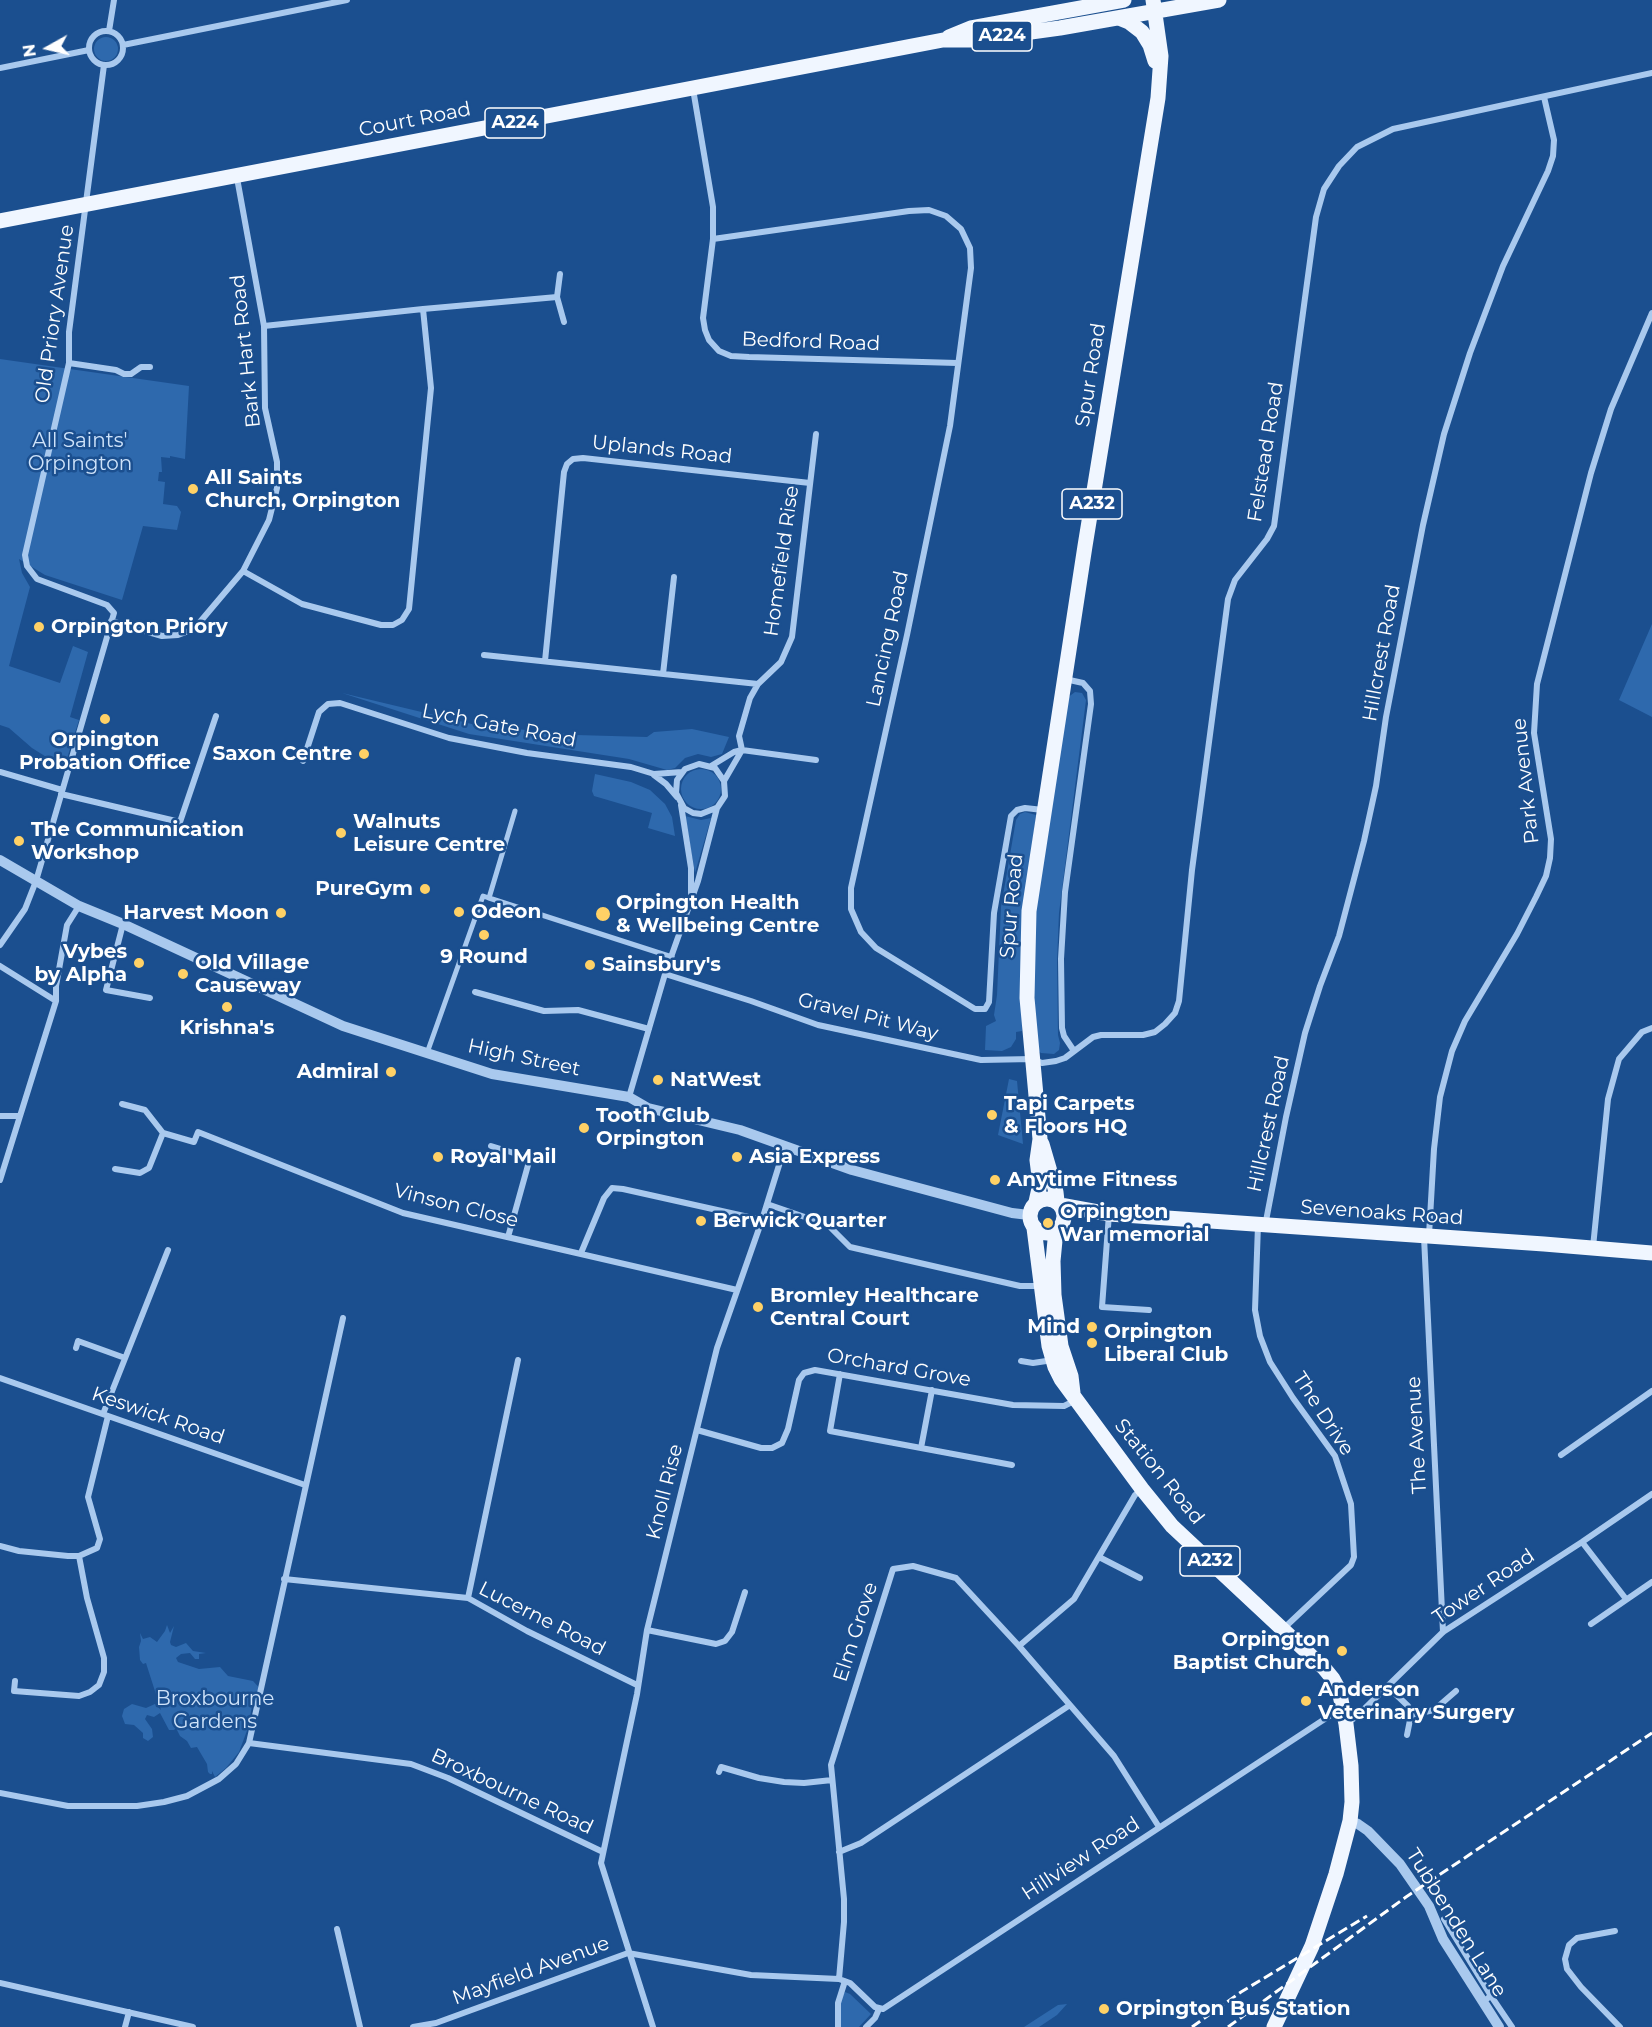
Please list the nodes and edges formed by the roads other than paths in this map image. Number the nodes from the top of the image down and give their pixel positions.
1 (114, 0) edge
2 (347, 0) edge
3 (1124, 0) edge
4 (1219, 0) edge
5 (1076, 4) edge
6 (1154, 6) edge
7 (1119, 18) junction
8 (1091, 23) junction
9 (109, 31) junction
10 (944, 40) junction
11 (123, 45) junction
12 (89, 50) junction
13 (104, 65) junction
14 (0, 68) edge
15 (1652, 73) edge
16 (1160, 78) junction
17 (693, 88) junction
18 (1544, 97) junction
19 (236, 174) junction
20 (86, 203) junction
21 (0, 220) edge
22 (713, 239) junction
23 (560, 274) dead end
24 (556, 297) junction
25 (423, 309) junction
26 (1652, 313) edge
27 (564, 322) dead end
28 (264, 326) junction
29 (69, 363) junction
30 (957, 363) junction
31 (150, 368) dead end
32 (816, 434) dead end
33 (810, 483) junction
34 (243, 571) junction
35 (674, 577) dead end
36 (111, 621) junction
37 (484, 655) dead end
38 (545, 661) junction
39 (663, 674) junction
40 (1065, 679) junction
41 (758, 684) junction
42 (216, 716) dead end
43 (742, 750) junction
44 (816, 760) dead end
45 (303, 761) dead end
46 (711, 766) junction
47 (0, 772) edge
48 (681, 772) junction
49 (654, 774) junction
50 (724, 781) junction
51 (61, 792) junction
52 (679, 801) junction
53 (717, 808) junction
54 (1043, 810) junction
55 (514, 811) dead end
56 (0, 860) edge
57 (36, 880) junction
58 (691, 896) junction
59 (489, 898) junction
60 (79, 906) junction
61 (123, 924) junction
62 (0, 945) edge
63 (672, 957) junction
64 (0, 966) edge
65 (665, 974) junction
66 (476, 992) dead end
67 (150, 998) dead end
68 (56, 1001) junction
69 (1652, 1028) edge
70 (649, 1029) junction
71 (1074, 1051) junction
72 (427, 1053) junction
73 (1032, 1059) junction
74 (629, 1097) junction
75 (122, 1104) dead end
76 (0, 1116) edge
77 (19, 1116) junction
78 (163, 1133) junction
79 (1040, 1138) junction
80 (490, 1146) dead end
81 (785, 1146) junction
82 (115, 1169) dead end
83 (0, 1180) edge
84 (1059, 1203) junction
85 (767, 1204) junction
86 (1109, 1214) junction
87 (1033, 1215) junction
88 (762, 1220) junction
89 (1262, 1226) junction
90 (1059, 1228) junction
91 (508, 1237) junction
92 (1426, 1237) junction
93 (1593, 1247) junction
94 (168, 1250) dead end
95 (581, 1253) junction
96 (1652, 1253) edge
97 (1042, 1285) junction
98 (737, 1290) junction
99 (1149, 1310) dead end
100 (343, 1318) dead end
101 (76, 1348) dead end
102 (125, 1358) junction
103 (1058, 1359) junction
104 (518, 1360) dead end
105 (1020, 1361) dead end
106 (840, 1374) junction
107 (0, 1378) edge
108 (932, 1390) junction
109 (1652, 1391) edge
110 (1075, 1396) junction
111 (106, 1415) junction
112 (697, 1430) junction
113 (921, 1448) junction
114 (1561, 1455) dead end
115 (1012, 1465) dead end
116 (305, 1485) junction
117 (1142, 1489) junction
118 (1652, 1494) edge
119 (1582, 1542) junction
120 (0, 1545) edge
121 (79, 1556) junction
122 (1099, 1557) junction
123 (1140, 1578) dead end
124 (284, 1579) junction
125 (1652, 1582) edge
126 (745, 1592) dead end
127 (468, 1598) junction
128 (1626, 1599) junction
129 (1591, 1624) dead end
130 (647, 1629) junction
131 (1283, 1629) junction
132 (1443, 1632) junction
133 (1019, 1646) junction
134 (15, 1681) dead end
135 (637, 1685) junction
136 (1387, 1686) junction
137 (1456, 1691) dead end
138 (1071, 1705) junction
139 (1343, 1707) junction
140 (1411, 1715) junction
141 (1346, 1724) junction
142 (1407, 1735) dead end
143 (249, 1743) junction
144 (718, 1772) dead end
145 (832, 1780) junction
146 (0, 1793) edge
147 (1350, 1821) junction
148 (1159, 1827) junction
149 (603, 1852) junction
150 (839, 1852) junction
151 (1444, 1919) dead end
152 (336, 1929) dead end
153 (1616, 1931) dead end
154 (628, 1953) junction
155 (842, 1980) junction
156 (0, 1983) edge
157 (1487, 1998) junction
158 (879, 2009) junction
159 (129, 2012) junction
160 (125, 2027) edge
161 (193, 2027) edge
162 (360, 2027) edge
163 (413, 2027) edge
164 (653, 2027) edge
165 (838, 2027) edge
166 (866, 2027) edge
167 (1274, 2027) edge
168 (1499, 2027) edge
169 (1512, 2027) edge
170 (1620, 2027) edge

1 - 9 street
2 - 11 street
3 - 5 main road, Court Road / A224
4 - 6 main road, Court Road / A224
5 - 8 street
5 - 10 main road, Court Road / A224
6 - 7 main road, Court Road / A224
6 - 16 main road, Spur Road
7 - 8 main road, Court Road / A224
7 - 16 main road
8 - 10 main road, Court Road / A224
9 - 11 street
9 - 12 street
10 - 17 main road, Court Road / A224
11 - 13 street
12 - 13 street
12 - 14 street
13 - 20 street, Old Priory Avenue
15 - 18 street, Felstead Road
16 - 40 main road, Spur Road / A232
17 - 19 main road, Court Road / A224
17 - 22 street, Bedford Road
18 - 71 street, Felstead Road
18 - 89 street, Hillcrest Road
19 - 20 main road, Court Road / A224
19 - 28 street, Bark Hart Road
20 - 21 main road, Court Road / A224
20 - 29 street, Old Priory Avenue
22 - 30 street, Bedford Road
22 - 30 street, Lancing Road
23 - 24 street
24 - 25 street
24 - 27 street
25 - 28 street
25 - 34 street
26 - 92 street, Park Avenue
28 - 34 street, Bark Hart Road
29 - 31 street
29 - 36 street, Old Priory Avenue
30 - 54 street, Lancing Road
32 - 33 street, Homefield Rise
33 - 38 street, Uplands Road
33 - 41 street, Homefield Rise
34 - 36 street, Bark Hart Road
35 - 39 street
36 - 51 street
37 - 38 street
38 - 39 street
39 - 41 street
40 - 54 main road, Spur Road / A232
40 - 71 street
41 - 43 street, Homefield Rise
42 - 51 street
43 - 44 street
43 - 46 street
43 - 50 street, Homefield Rise
45 - 49 street, Lych Gate Road
46 - 48 street
46 - 50 street
47 - 51 street
48 - 49 street, Lych Gate Road
48 - 52 street
49 - 52 street
50 - 53 street, Homefield Rise
51 - 57 street
52 - 53 street
52 - 58 street, Homefield Rise
53 - 58 street, Homefield Rise
54 - 73 main road, Spur Road / A232
55 - 59 street
56 - 57 street, High Street
57 - 60 street, High Street
57 - 62 street
58 - 63 street, Homefield Rise
59 - 63 street
59 - 72 street
60 - 61 street, High Street
60 - 68 street
61 - 67 street
61 - 72 street, High Street
63 - 65 street, Homefield Rise
64 - 68 street
65 - 70 street, Homefield Rise
65 - 73 street, Gravel Pit Way
66 - 70 street
68 - 77 street
69 - 93 street
70 - 74 street, Homefield Rise
71 - 73 street, Felstead Road
72 - 74 street, High Street
73 - 79 main road, Spur Road / A232
74 - 81 street, High Street
75 - 78 street
76 - 77 street
77 - 83 street
78 - 82 street
78 - 91 street, Vinson Close
79 - 84 main road, Spur Road
79 - 87 main road, Spur Road
80 - 91 street
81 - 85 street, Knoll Rise
81 - 87 street, High Street
84 - 86 main road, Sevenoaks Road
84 - 87 main road
84 - 90 main road
85 - 88 street, Knoll Rise
85 - 97 street
86 - 89 main road, Sevenoaks Road
86 - 90 main road, Sevenoaks Road
86 - 99 street
87 - 90 main road
87 - 97 main road, Station Road
88 - 95 street
88 - 98 street, Knoll Rise
89 - 92 main road, Sevenoaks Road
89 - 131 street, The Drive
90 - 103 main road, Station Road
91 - 95 street, Vinson Close
92 - 93 main road, Sevenoaks Road
92 - 132 street, The Avenue
93 - 96 main road, Sevenoaks Road
94 - 102 street
95 - 98 street, Vinson Close
97 - 103 main road, Station Road
98 - 112 street, Knoll Rise
100 - 116 street
101 - 102 street
102 - 111 street
103 - 105 street
103 - 110 main road, Station Road
104 - 127 street
106 - 108 street, Orchard Grove
106 - 112 street, Orchard Grove
106 - 113 street
107 - 111 street, Keswick Road
108 - 110 street, Orchard Grove
108 - 113 street
109 - 114 street
110 - 117 main road, Station Road / A232
111 - 116 street, Keswick Road
111 - 121 street
112 - 130 street, Knoll Rise
113 - 115 street
116 - 124 street
117 - 122 street
117 - 131 main road, Station Road / A232
118 - 119 street, Tower Road
119 - 128 street
119 - 132 street, Tower Road
120 - 121 street
121 - 134 street
122 - 123 street
122 - 133 street
124 - 127 street, Lucerne Road
124 - 143 street
125 - 128 street
126 - 130 street
127 - 135 street, Lucerne Road
128 - 129 street
130 - 135 street, Knoll Rise
131 - 139 main road, Station Road / A232
132 - 136 street, Tower Road
133 - 138 street, Elm Grove
133 - 145 street, Elm Grove
135 - 149 street, Knoll Rise
136 - 140 street
136 - 141 street, Tower Road
137 - 140 street
138 - 148 street, Elm Grove
138 - 150 street
139 - 141 main road, Station Road / A232
139 - 148 street, Hillview Road
140 - 142 street
141 - 147 main road, Station Road / A232
143 - 146 street
143 - 149 street, Broxbourne Road
144 - 145 street
145 - 150 street, Elm Grove
147 - 157 street, Tubbenden Lane
147 - 167 main road, Station Road / A232
148 - 158 street, Hillview Road
149 - 154 street, Knoll Rise
150 - 155 street, Elm Grove
151 - 157 street
152 - 162 street
153 - 170 street
154 - 155 street, Mayfield Avenue
154 - 163 street, Mayfield Avenue
154 - 164 street, Knoll Rise
155 - 158 street
155 - 165 street, Elm Grove
156 - 159 street
157 - 168 street, Tubbenden Lane
157 - 169 street
158 - 166 street
159 - 160 street
159 - 161 street

